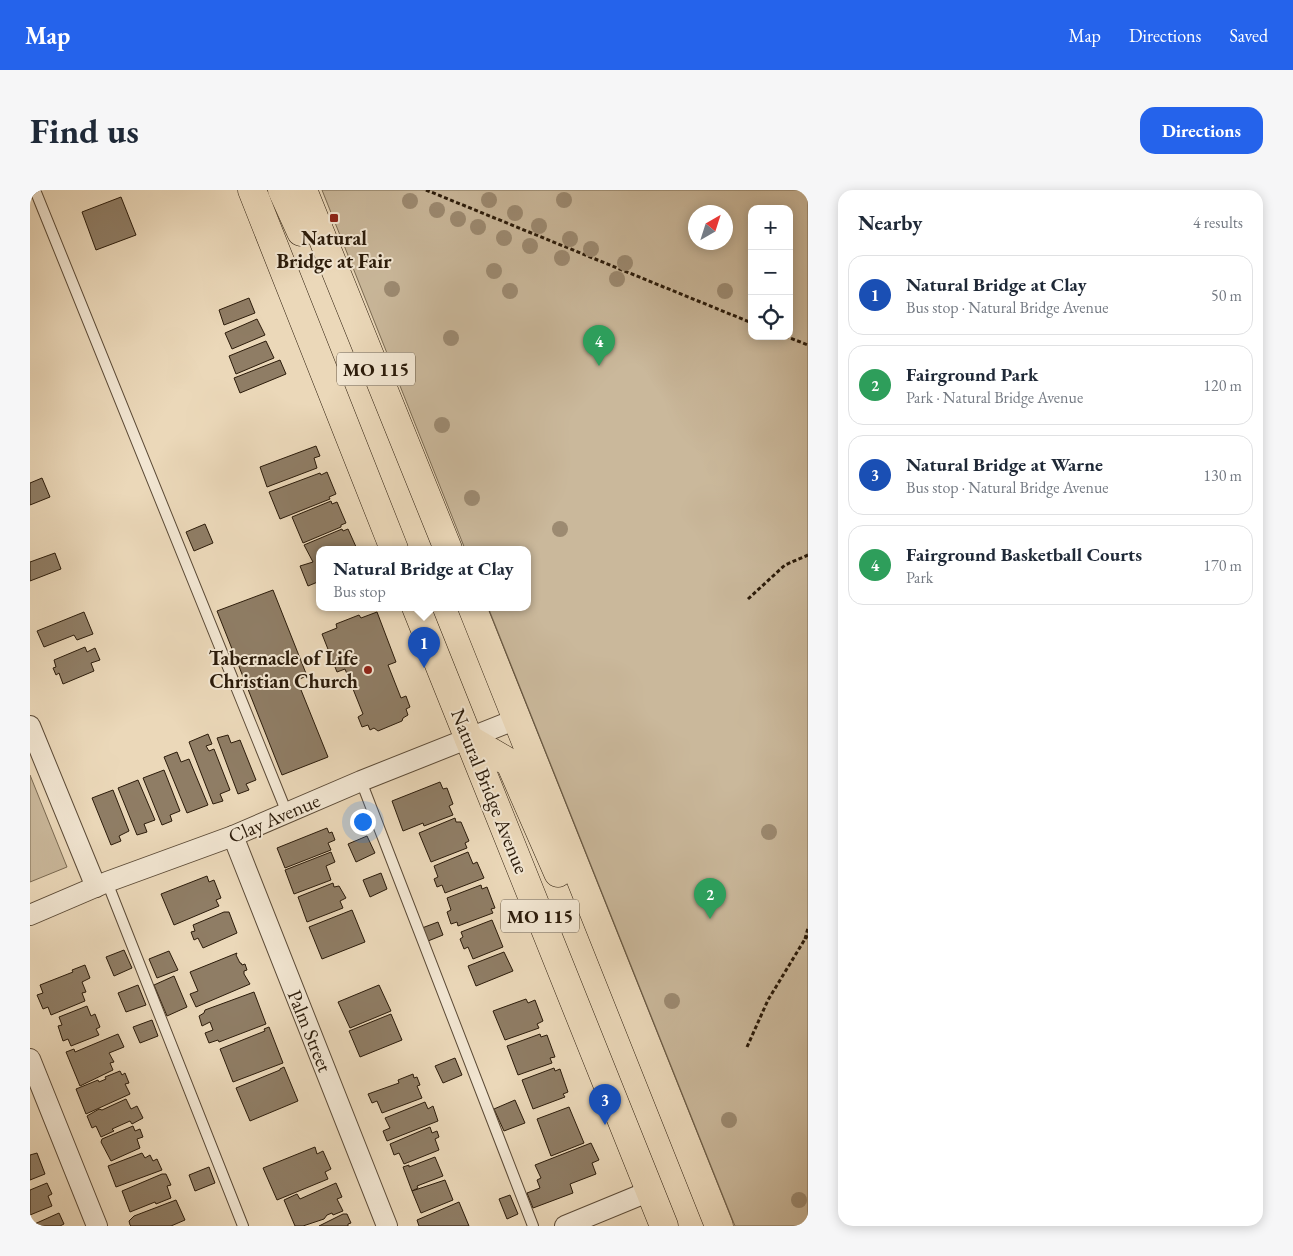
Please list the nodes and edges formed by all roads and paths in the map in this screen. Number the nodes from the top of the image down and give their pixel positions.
1 (35, 190) edge
2 (252, 190) edge
3 (282, 190) edge
4 (303, 190) edge
5 (426, 190) edge
6 (748, 320) edge
7 (359, 327) junction
8 (793, 339) edge
9 (808, 345) edge
10 (393, 546) edge
11 (447, 546) edge
12 (808, 556) edge
13 (748, 599) dead end
14 (418, 611) edge
15 (474, 611) edge
16 (517, 720) junction
17 (30, 726) edge
18 (469, 739) junction
19 (361, 781) junction
20 (286, 813) junction
21 (232, 836) junction
22 (102, 885) junction
23 (30, 915) edge
24 (808, 928) edge
25 (806, 938) edge
26 (606, 945) junction
27 (747, 1047) dead end
28 (30, 1058) edge
29 (650, 1190) junction
30 (97, 1226) edge
31 (243, 1226) edge
32 (387, 1226) edge
33 (533, 1226) edge
34 (565, 1226) edge
35 (664, 1226) edge
36 (719, 1226) edge

1 - 20 lane
2 - 10 main road, MO 115
3 - 7 main road
4 - 7 main road, MO 115
5 - 6 path
7 - 11 main road, MO 115
8 - 9 path
12 - 13 path
14 - 18 main road, Natural Bridge Avenue / MO 115
15 - 16 main road, MO 115
16 - 18 street, Clay Avenue
16 - 26 main road, MO 115
17 - 22 street
18 - 19 street, Clay Avenue
18 - 26 main road
18 - 29 main road, Natural Bridge Avenue / MO 115
19 - 20 street, Clay Avenue
19 - 33 lane
20 - 21 street, Clay Avenue
21 - 22 street, Clay Avenue
21 - 32 street, Palm Street
22 - 23 street, Clay Avenue
22 - 31 lane
24 - 25 path
25 - 27 path
26 - 36 main road, MO 115
28 - 30 street
29 - 34 street
29 - 35 main road, Natural Bridge Avenue / MO 115

